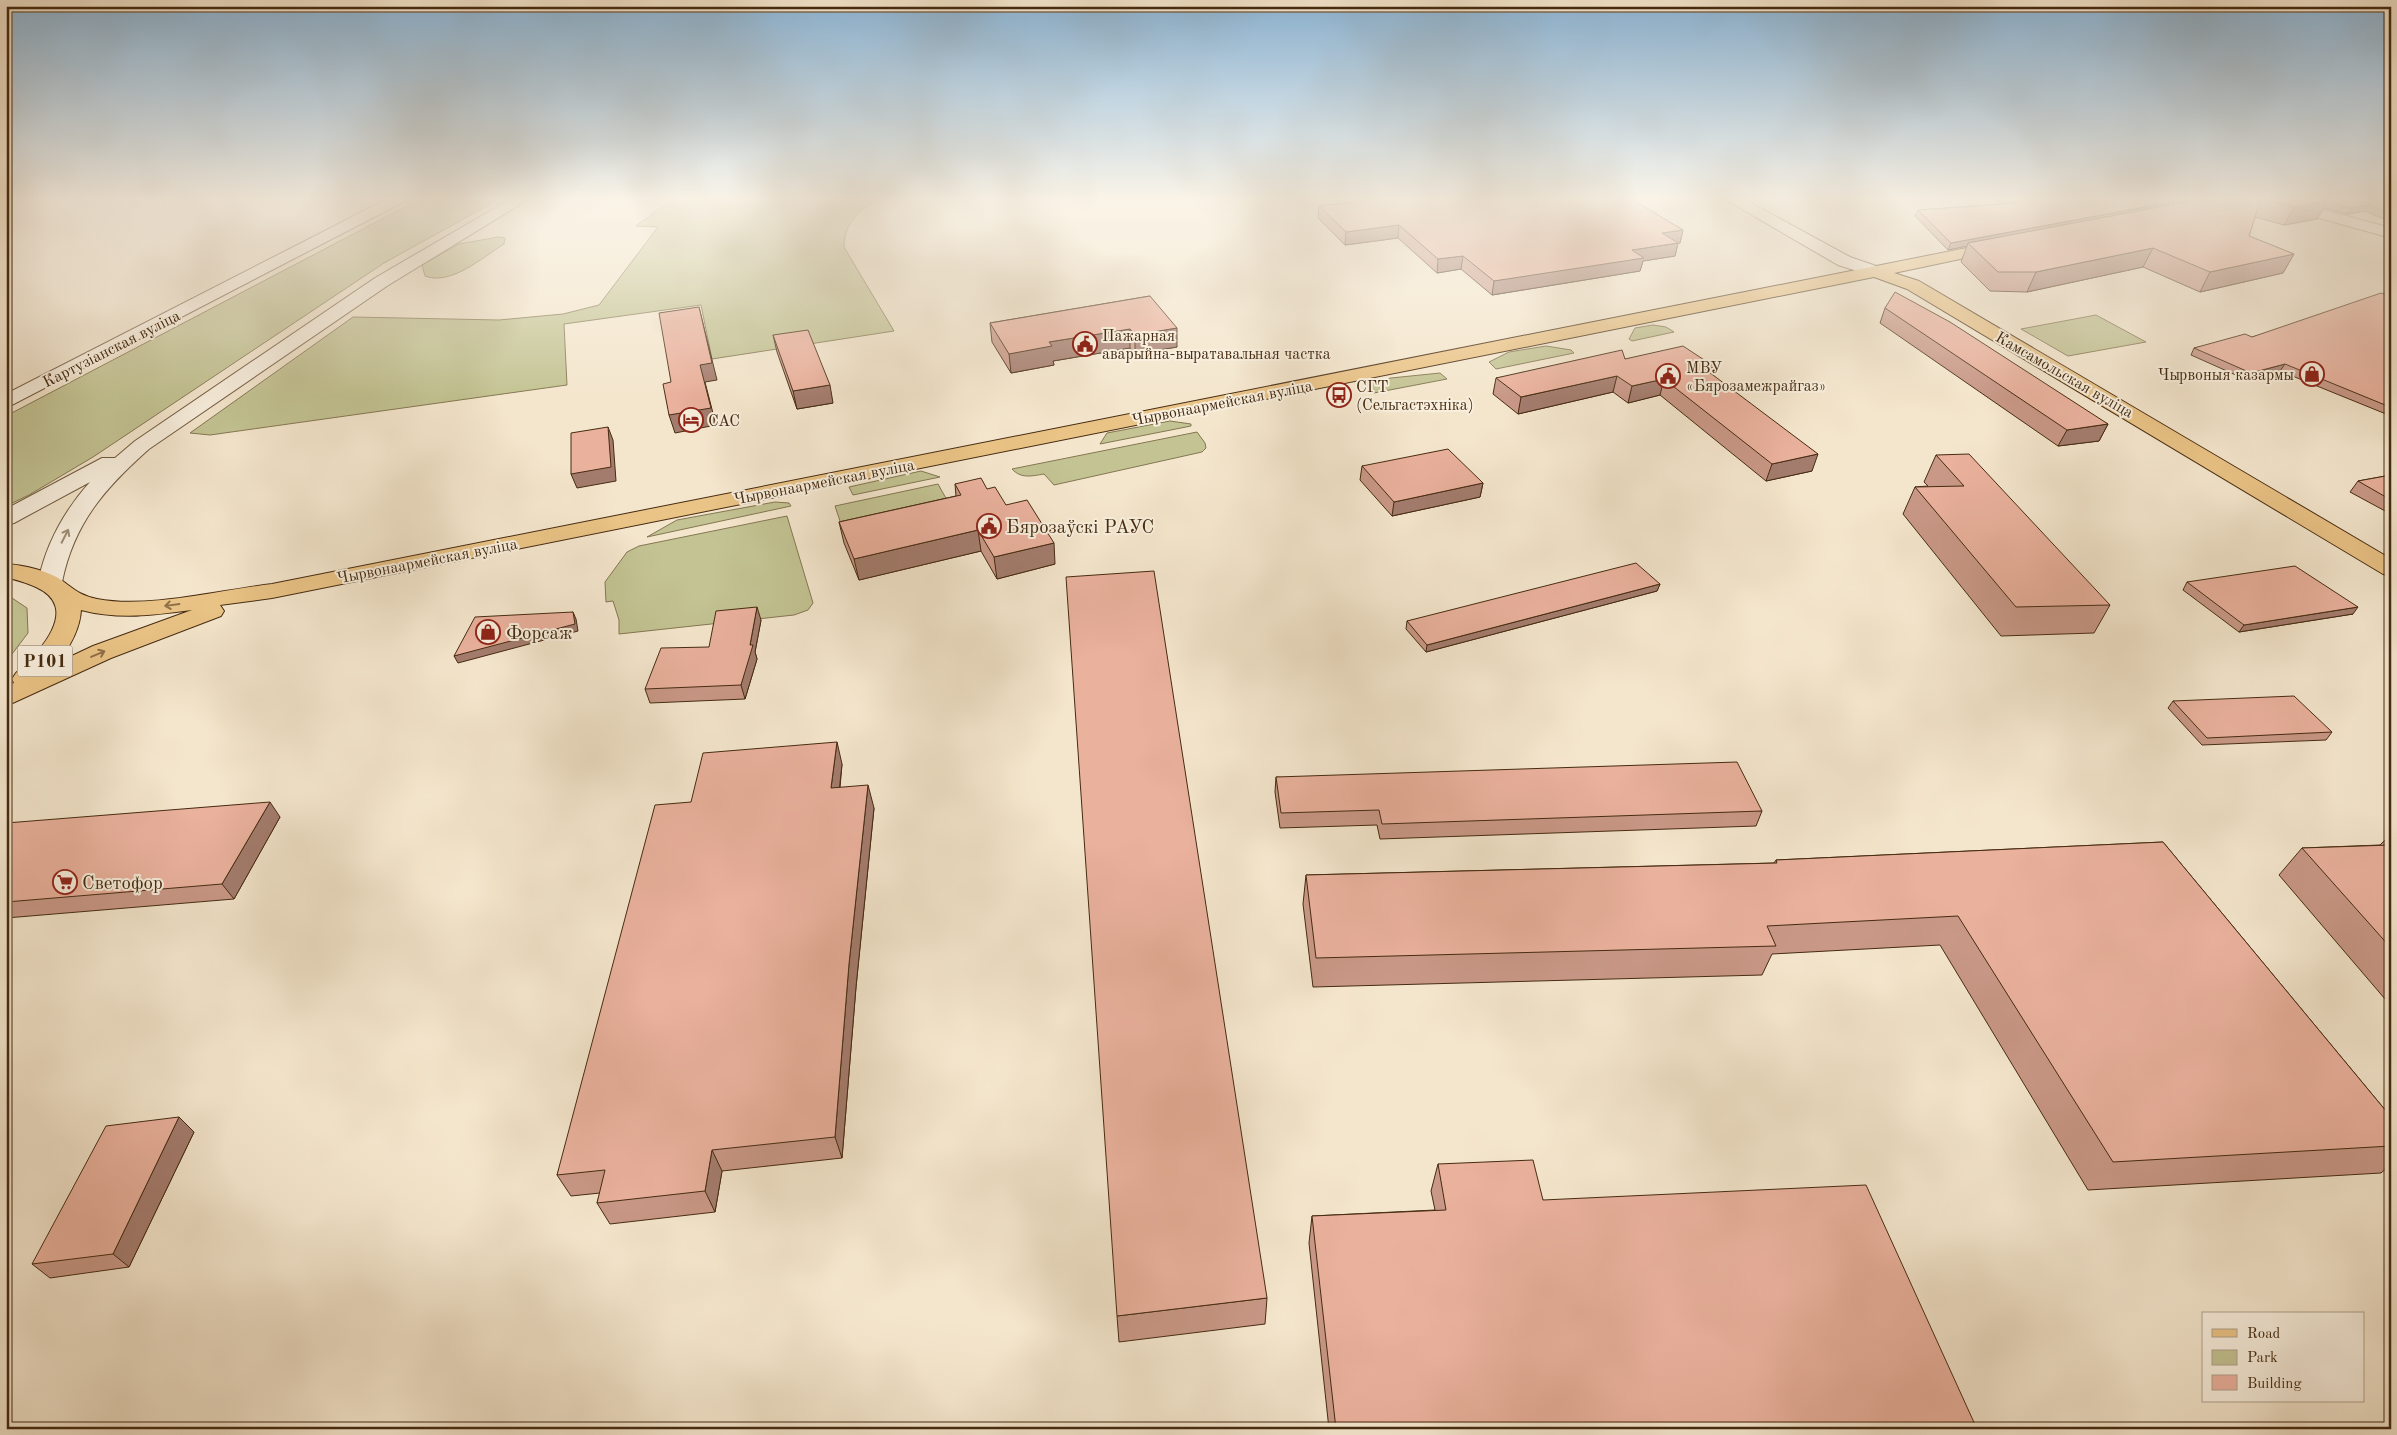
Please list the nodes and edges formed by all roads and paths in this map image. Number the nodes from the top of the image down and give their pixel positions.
1 (273, 264) edge
2 (411, 264) edge
3 (1853, 264) edge
4 (1910, 264) edge
5 (1873, 271) junction
6 (6, 402) edge
7 (142, 445) junction
8 (6, 518) edge
9 (2391, 569) edge
10 (6, 571) edge
11 (58, 589) junction
12 (272, 591) junction
13 (6, 696) edge

1 - 6 street, Картузіанская вуліца
2 - 7 street
3 - 5 street, Камсамольская вуліца
4 - 5 main road, Чырвонаармейская вуліца
5 - 9 main road, Камсамольская вуліца
5 - 12 main road, Чырвонаармейская вуліца
7 - 8 street
11 -> 7 street
10 - 11 main road, Чырвонаармейская вуліца
12 -> 11 main road, Чырвонаармейская вуліца
11 - 13 main road, Р101
13 -> 12 main road, Чырвонаармейская вуліца

